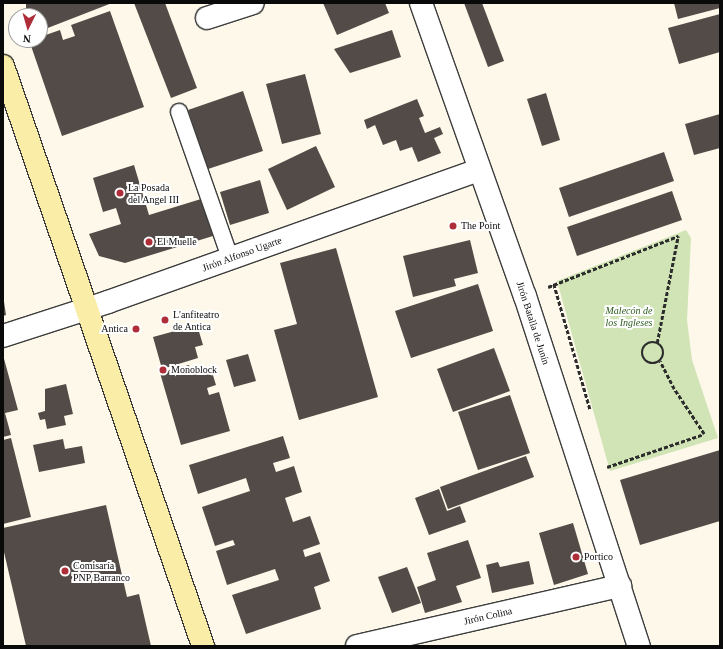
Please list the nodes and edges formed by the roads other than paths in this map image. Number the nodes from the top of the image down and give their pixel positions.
1 (253, 3) edge
2 (421, 3) edge
3 (207, 18) dead end
4 (3, 66) edge
5 (179, 112) dead end
6 (479, 170) junction
7 (230, 258) junction
8 (88, 308) junction
9 (3, 336) edge
10 (620, 586) junction
11 (203, 646) edge
12 (357, 646) edge
13 (639, 646) edge

1 - 3 street
2 - 6 street, Jirón Batalla de Junín
4 - 8 main road
5 - 7 lane
6 - 7 street, Jirón Alfonso Ugarte
6 - 10 street, Jirón Batalla de Junín
7 - 8 street, Jirón Alfonso Ugarte
8 - 9 street, Jirón Alfonso Ugarte
8 - 11 main road
10 - 12 street, Jirón Colina
10 - 13 street, Jirón Batalla de Junín

